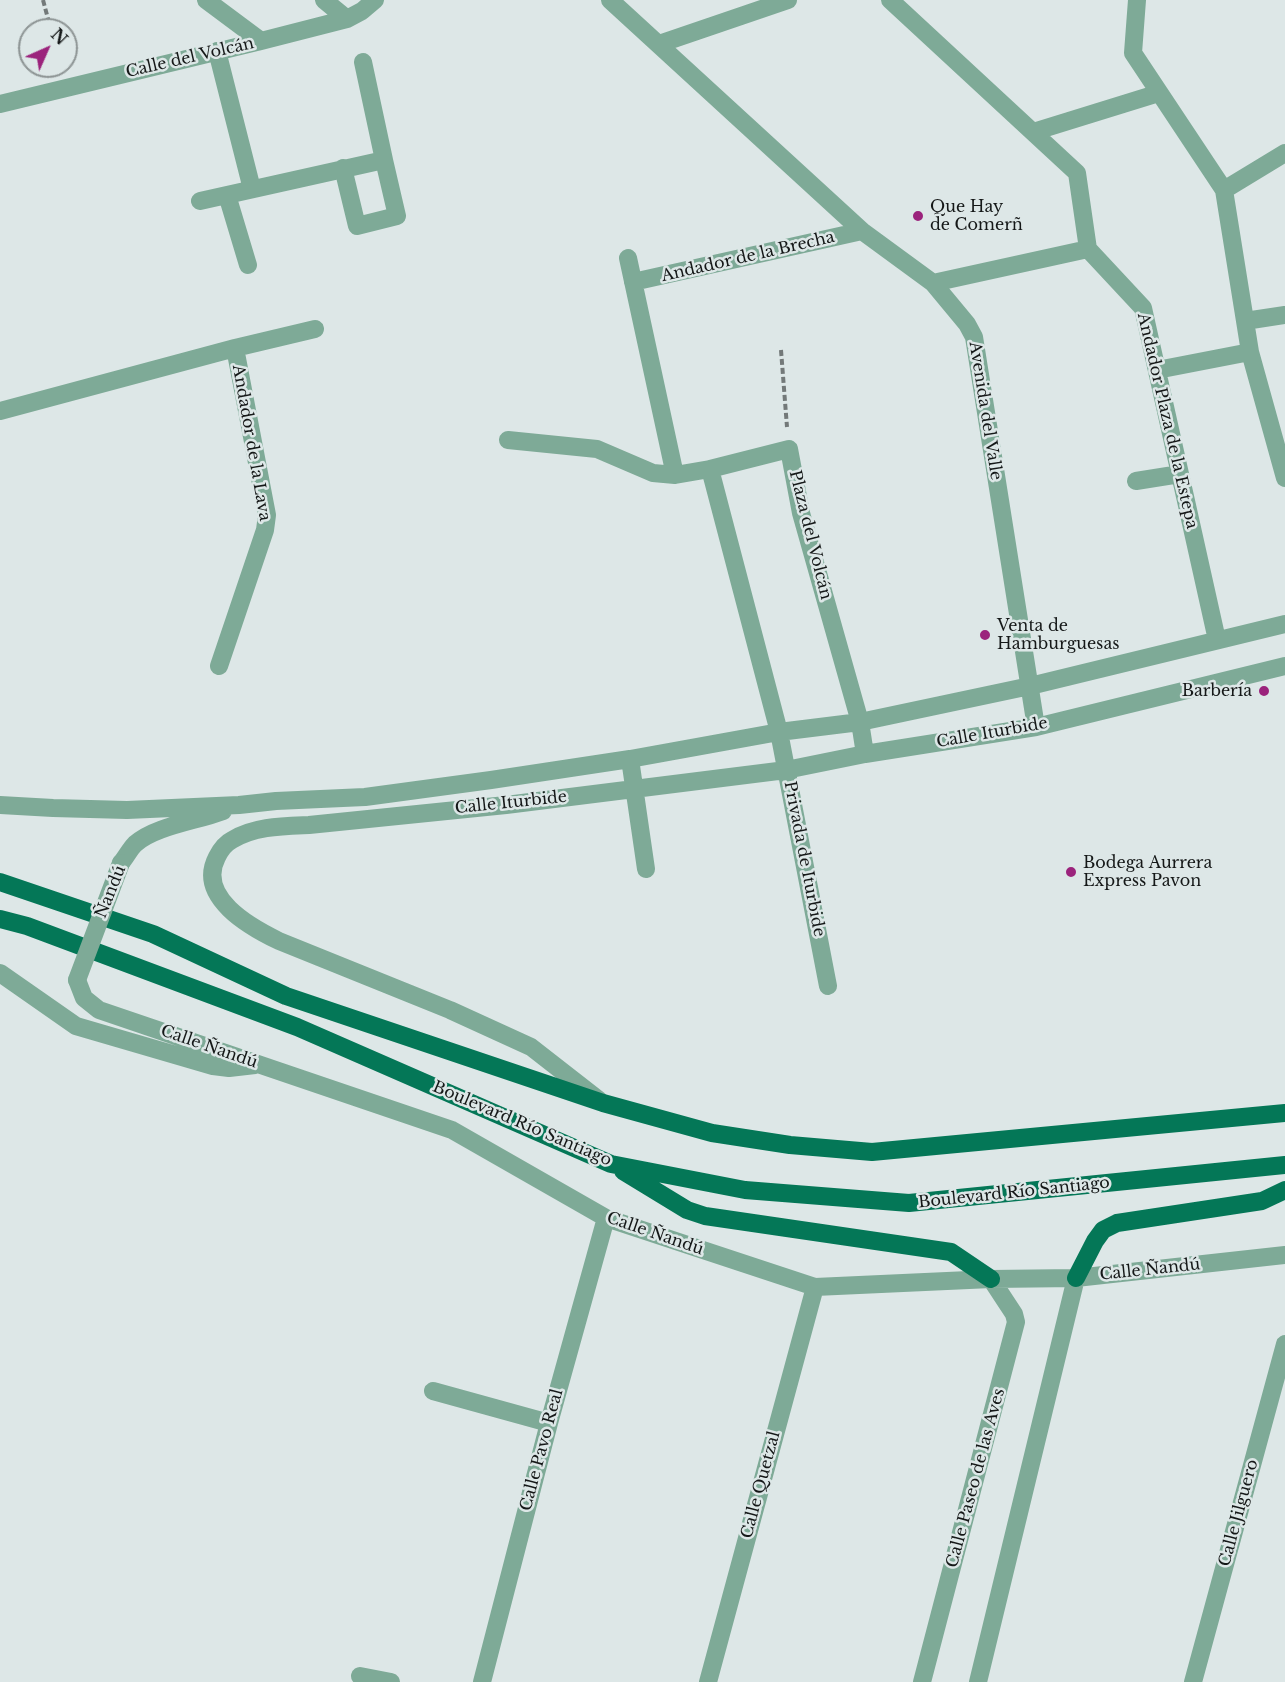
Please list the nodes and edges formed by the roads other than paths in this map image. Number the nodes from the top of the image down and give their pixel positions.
1 (206, 0) edge
2 (324, 0) edge
3 (375, 0) edge
4 (610, 0) edge
5 (788, 0) edge
6 (890, 0) edge
7 (1137, 0) edge
8 (347, 19) junction
9 (261, 41) junction
10 (659, 44) junction
11 (216, 51) junction
12 (363, 62) dead end
13 (1159, 93) junction
14 (0, 104) edge
15 (1033, 132) junction
16 (1285, 153) edge
17 (384, 160) junction
18 (343, 168) junction
19 (252, 189) junction
20 (1224, 190) junction
21 (227, 195) junction
22 (200, 201) dead end
23 (862, 231) junction
24 (1088, 249) junction
25 (628, 258) dead end
26 (248, 265) dead end
27 (633, 282) junction
28 (933, 284) junction
29 (1285, 315) edge
30 (1245, 321) junction
31 (315, 329) dead end
32 (235, 348) junction
33 (1250, 352) junction
34 (1157, 370) junction
35 (0, 411) edge
36 (508, 440) dead end
37 (710, 469) junction
38 (1180, 474) junction
39 (675, 475) junction
40 (1285, 478) edge
41 (1136, 481) dead end
42 (1285, 624) edge
43 (1217, 640) junction
44 (219, 666) dead end
45 (1285, 666) edge
46 (1029, 686) junction
47 (860, 722) junction
48 (1036, 727) junction
49 (779, 732) junction
50 (865, 754) junction
51 (630, 759) junction
52 (786, 770) junction
53 (635, 789) junction
54 (276, 801) junction
55 (0, 805) edge
56 (239, 805) junction
57 (277, 826) junction
58 (646, 869) dead end
59 (0, 882) edge
60 (0, 919) edge
61 (0, 973) edge
62 (77, 980) joint
63 (828, 987) dead end
64 (260, 1064) junction
65 (603, 1103) junction
66 (1285, 1113) edge
67 (611, 1164) junction
68 (1285, 1165) edge
69 (1285, 1190) edge
70 (606, 1218) junction
71 (1285, 1255) edge
72 (1076, 1278) junction
73 (991, 1279) junction
74 (814, 1287) junction
75 (1285, 1344) edge
76 (433, 1391) dead end
77 (549, 1424) junction
78 (360, 1676) dead end
79 (391, 1682) edge
80 (482, 1682) edge
81 (708, 1682) edge
82 (922, 1682) edge
83 (978, 1682) edge
84 (1193, 1682) edge

1 - 9 street
2 - 8 street
3 - 8 street, Calle del Volcán
4 - 10 street, Avenida del Valle
5 - 10 street
6 - 15 street
7 - 13 street
8 - 9 street, Calle del Volcán
9 - 11 street, Calle del Volcán
10 - 23 street, Avenida del Valle
11 - 14 street, Calle del Volcán
11 - 19 street
12 - 17 street
13 - 15 street
13 - 20 street
15 - 24 street
16 - 20 street
17 - 18 street
17 - 18 street
18 - 19 street
19 - 21 street
20 - 30 street
21 - 22 street
21 - 26 street
23 - 27 street, Andador de la Brecha
23 - 28 street, Avenida del Valle
24 - 28 street
24 - 34 street, Andador Plaza de la Estepa
25 - 27 street
27 - 39 street
28 - 46 street, Avenida del Valle
29 - 30 street
30 - 33 street
31 - 32 street
32 - 35 street, Andador de la Lava
32 - 44 street, Andador de la Lava
33 - 34 street
33 - 40 street
34 - 38 street, Andador Plaza de la Estepa
36 - 39 street, Plaza del Volcán
37 - 39 street, Plaza del Volcán
37 - 47 street, Plaza del Volcán
37 - 49 street
38 - 41 street
38 - 43 street, Andador Plaza de la Estepa
42 - 43 street, Calle Iturbide
43 - 46 street, Calle Iturbide
45 - 48 street, Calle Iturbide
46 - 47 street, Calle Iturbide
46 - 48 street, Avenida del Valle
47 - 49 street, Calle Iturbide
47 - 50 street, Plaza del Volcán
48 - 50 street, Calle Iturbide
49 - 51 street, Calle Iturbide
49 - 52 street, Privada de Iturbide
50 - 52 street, Calle Iturbide
51 - 53 street
51 - 54 street, Calle Iturbide
52 - 53 street, Calle Iturbide
52 - 63 street, Privada de Iturbide
53 - 57 street, Calle Iturbide
53 - 58 street
54 - 56 street, Calle Iturbide
54 - 57 street
55 - 56 street, Calle Iturbide
56 - 62 street, Ñandú, bridge
57 - 65 street, Calle Iturbide
59 - 65 main road
60 - 67 main road, Boulevard Río Santiago
61 - 64 street
62 - 64 street, Calle Ñandú
64 - 70 street, Calle Ñandú
65 - 66 main road
67 - 68 main road, Boulevard Río Santiago
67 - 73 main road
69 - 72 main road
70 - 74 street, Calle Ñandú
70 - 77 street, Calle Pavo Real
71 - 72 street, Calle Ñandú
72 - 73 street, Calle Ñandú
72 - 83 street
73 - 74 street, Calle Ñandú
73 - 82 street, Calle Paseo de las Aves
74 - 81 street, Calle Quetzal
75 - 84 street, Calle Jilguero
76 - 77 street
77 - 80 street, Calle Pavo Real
78 - 79 street

